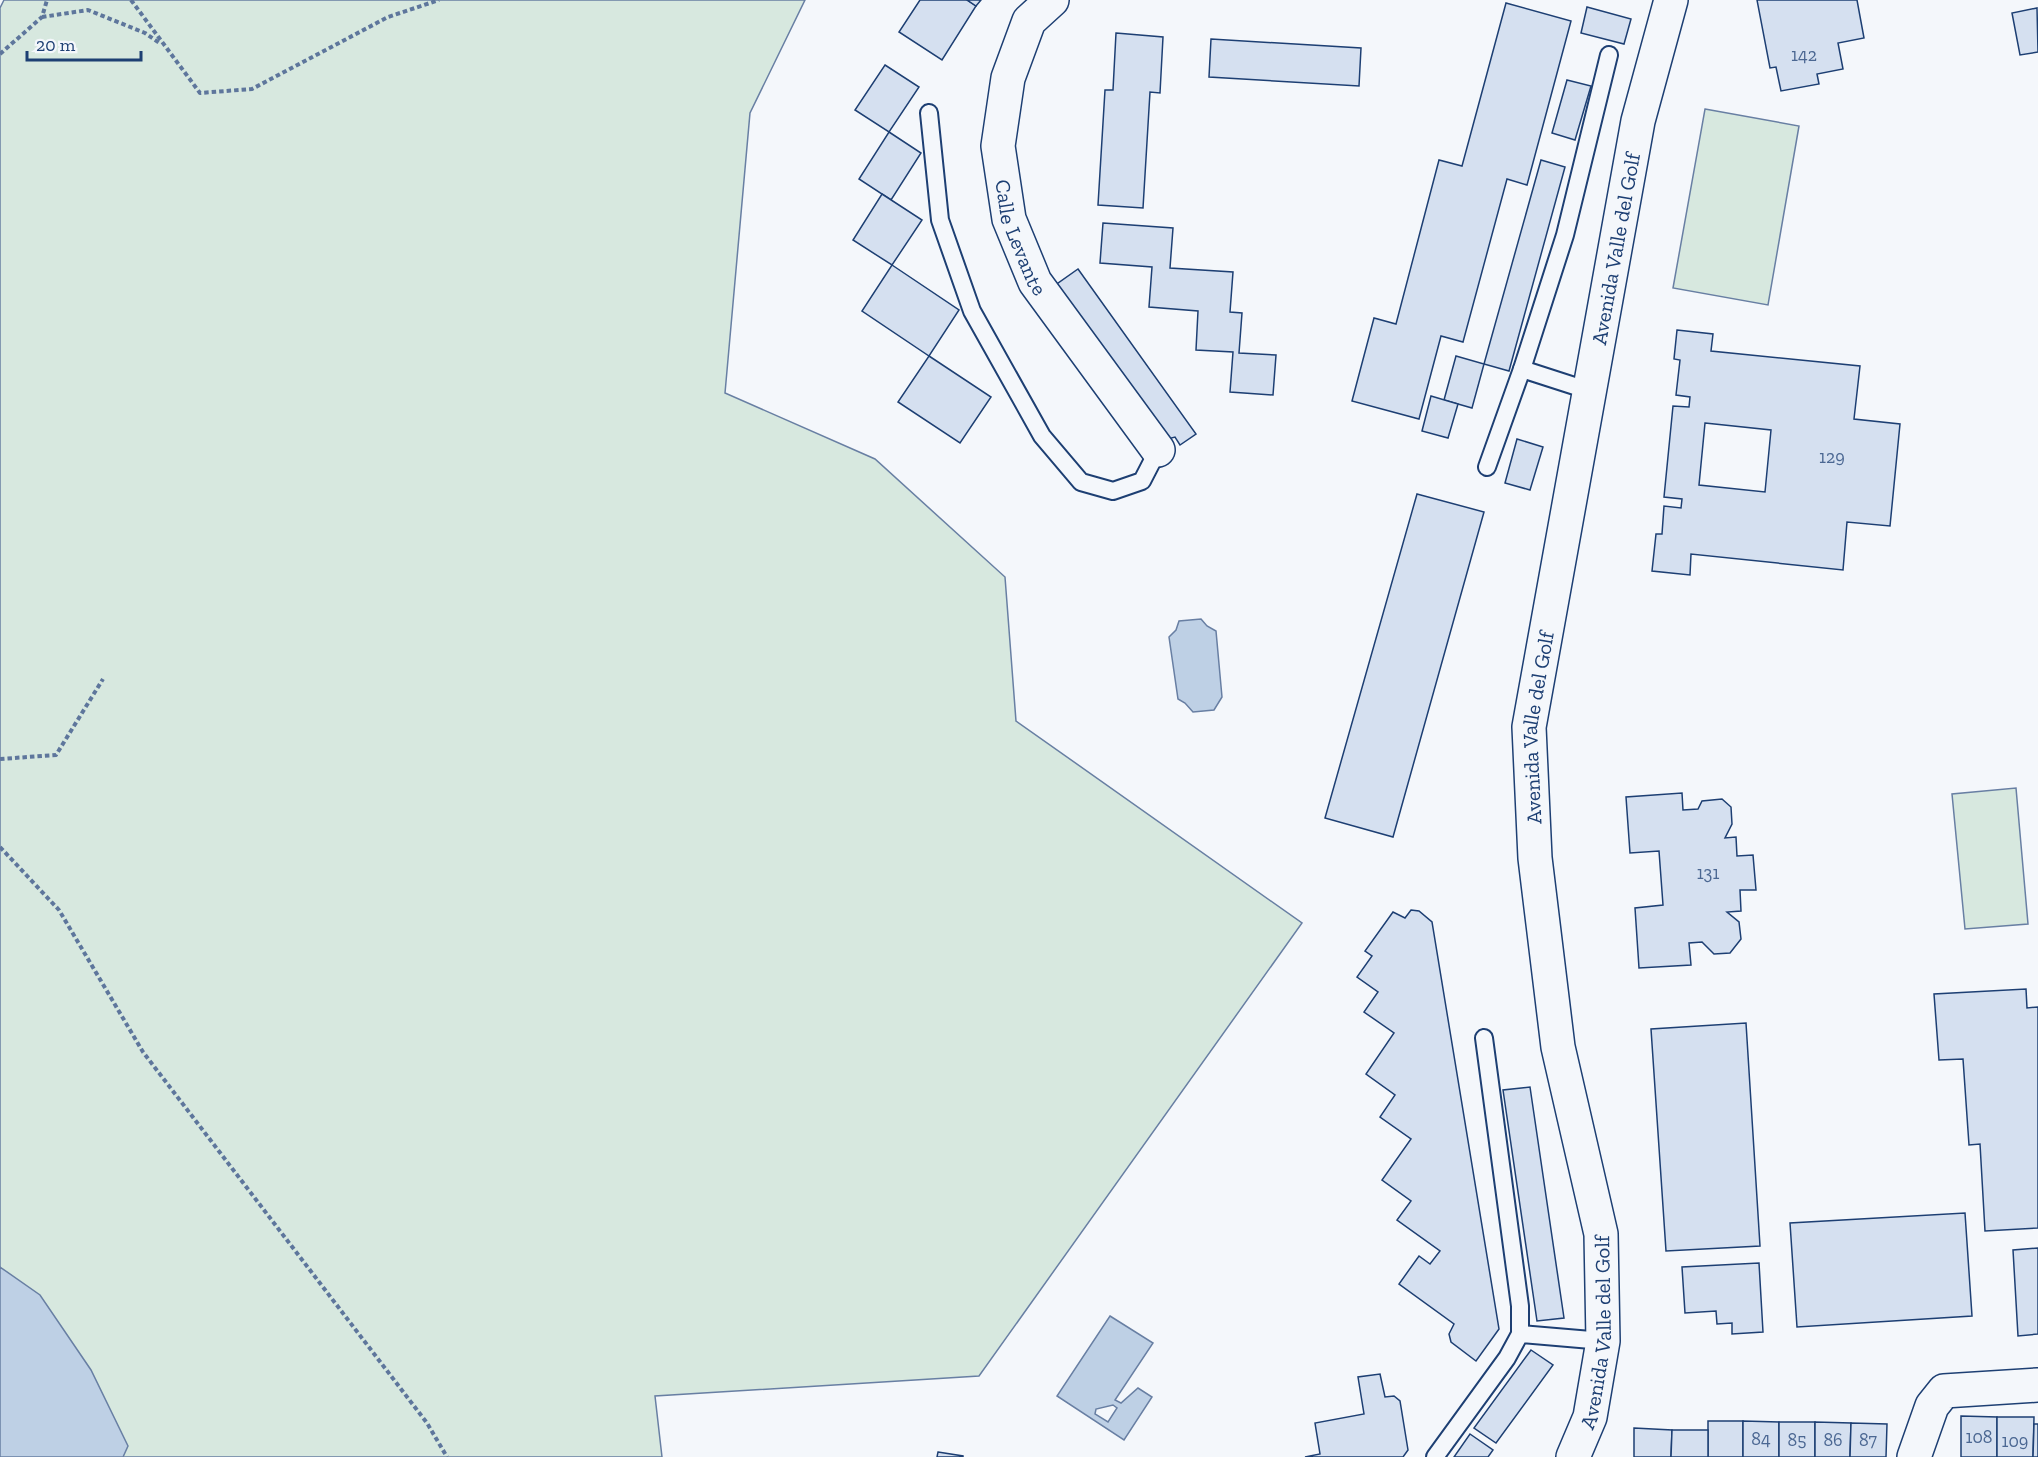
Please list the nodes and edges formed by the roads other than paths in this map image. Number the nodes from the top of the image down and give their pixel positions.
1 (1052, 0) edge
2 (1671, 0) edge
3 (1609, 55) dead end
4 (929, 113) dead end
5 (1522, 369) junction
6 (1590, 391) junction
7 (1158, 450) joint
8 (1487, 467) dead end
9 (1484, 1038) dead end
10 (1520, 1334) junction
11 (1603, 1341) junction
12 (2038, 1385) edge
13 (1435, 1457) edge
14 (1573, 1457) edge
15 (1914, 1457) edge

1 - 7 street, Calle Levante
2 - 6 street, Avenida Valle del Golf
3 - 5 lane
4 - 7 lane
5 - 6 lane
5 - 8 lane
6 - 11 street, Avenida Valle del Golf
9 - 10 lane
10 - 11 lane
10 - 13 lane
11 - 14 street, Avenida Valle del Golf
12 - 15 street

